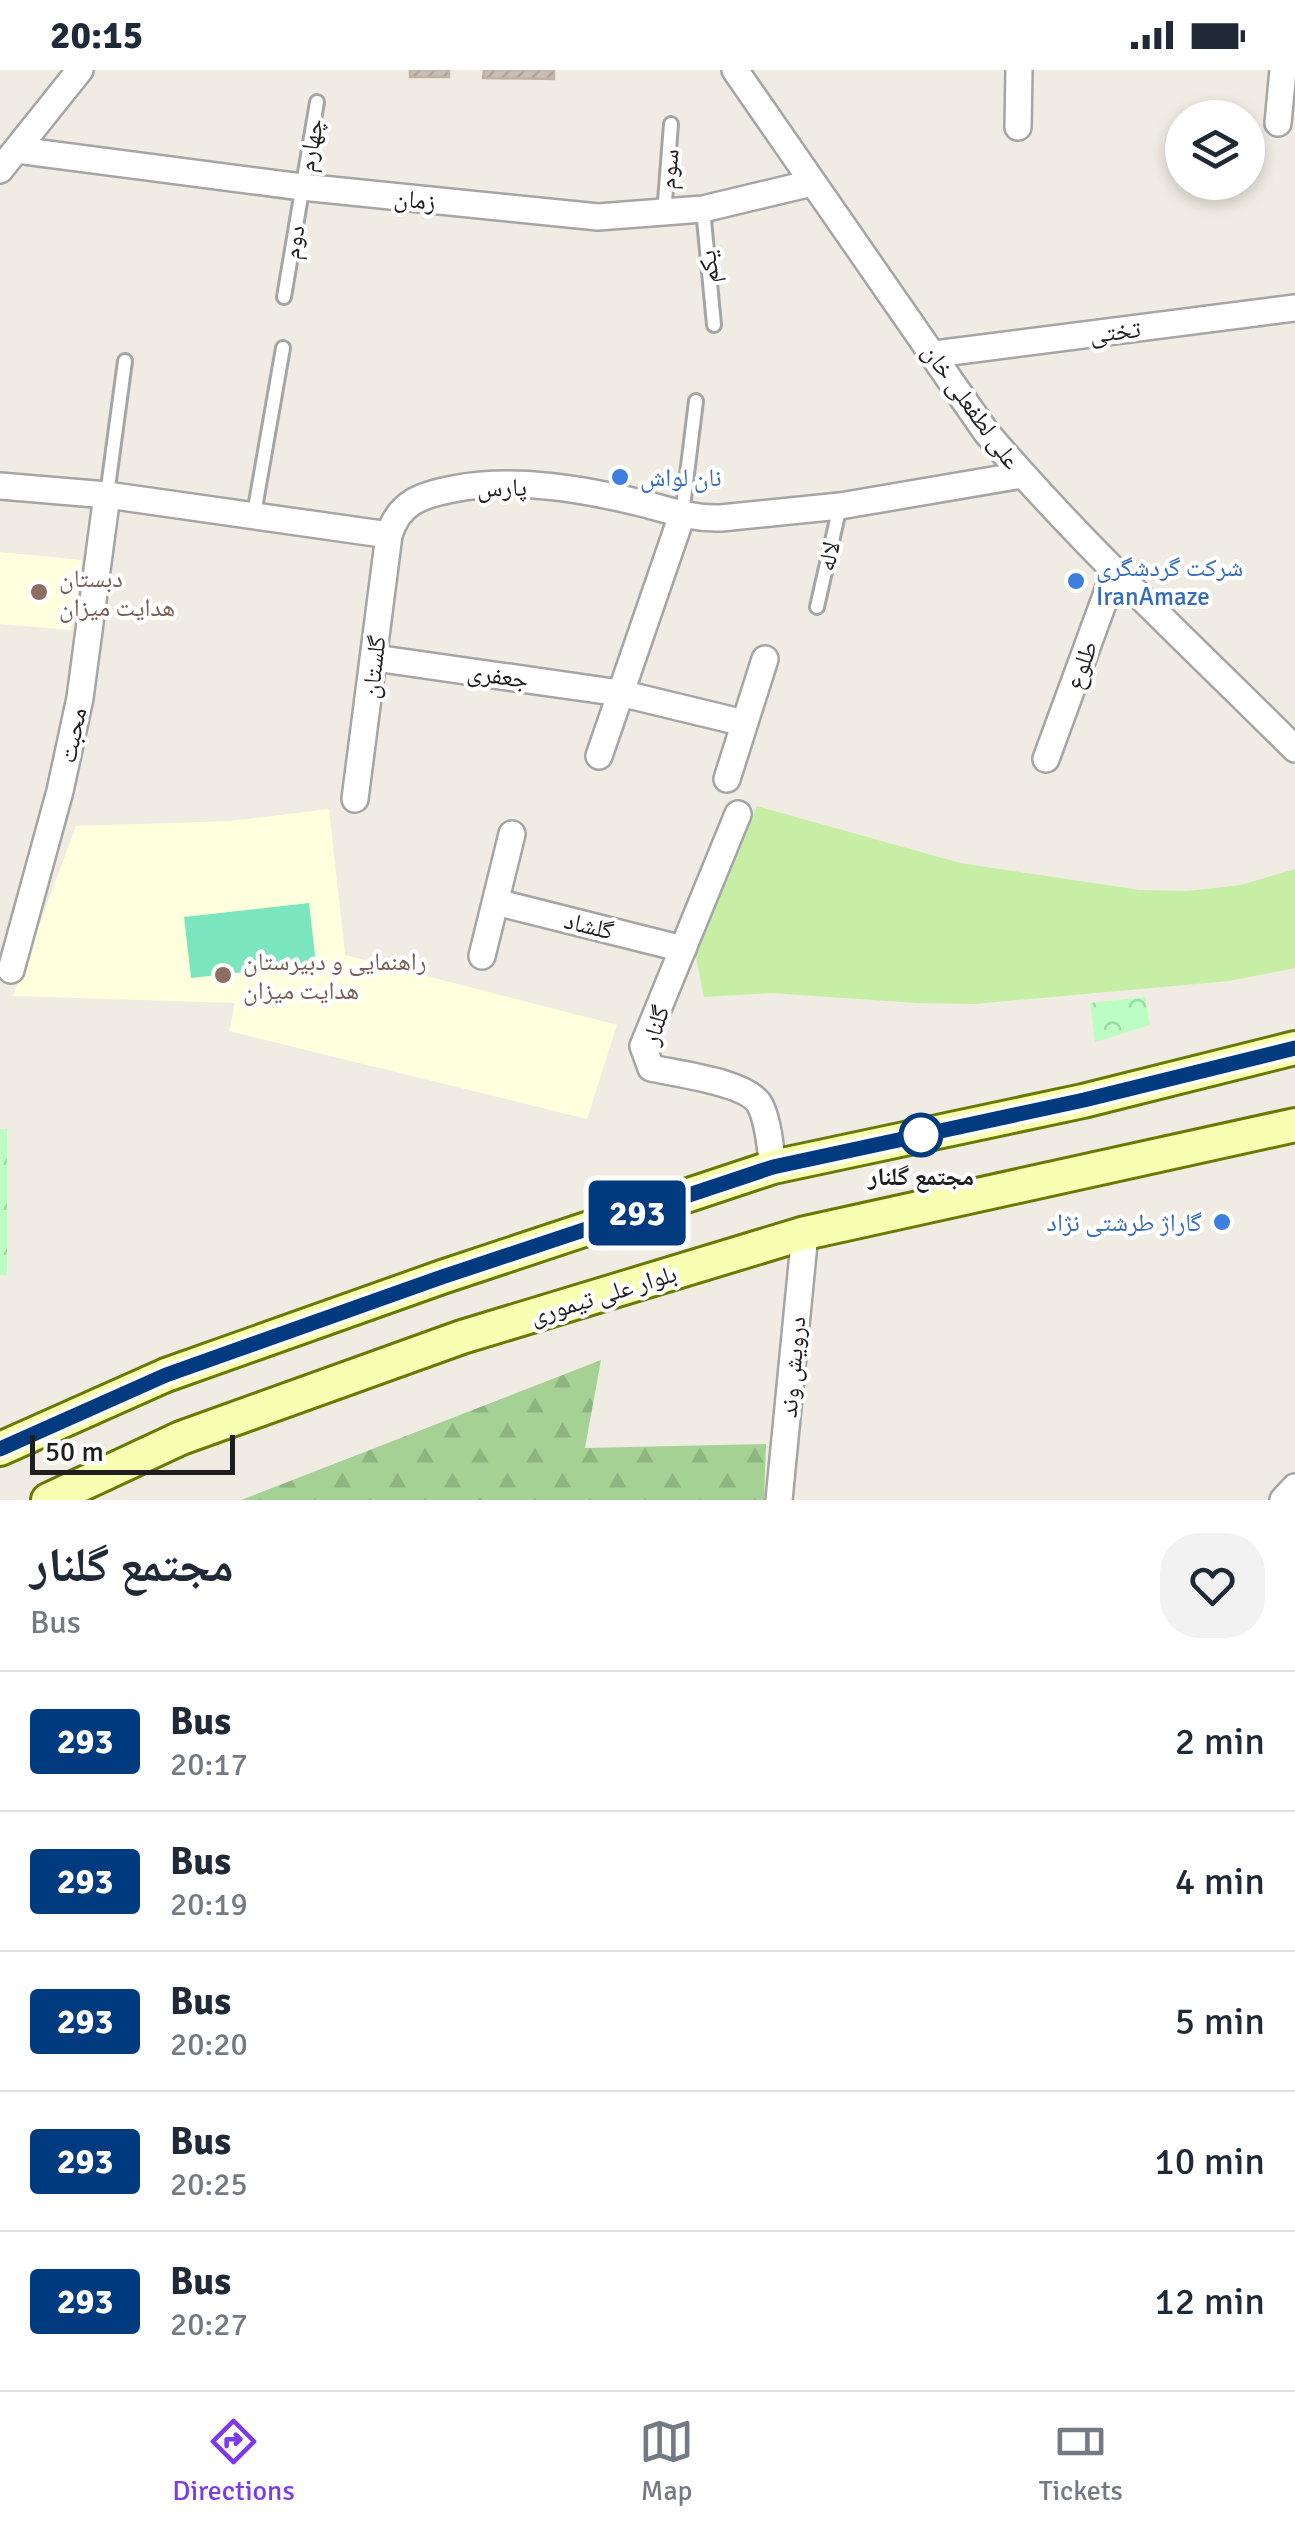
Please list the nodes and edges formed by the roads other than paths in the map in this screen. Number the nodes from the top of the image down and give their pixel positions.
1 (80, 70) edge
2 (735, 70) edge
3 (1019, 70) edge
4 (1283, 70) edge
5 (318, 102) dead end
6 (1278, 123) dead end
7 (672, 124) dead end
8 (1018, 127) dead end
9 (18, 150) junction
10 (0, 170) edge
11 (812, 183) junction
12 (302, 188) junction
13 (702, 210) junction
14 (664, 214) junction
15 (284, 297) dead end
16 (1295, 308) edge
17 (714, 326) dead end
18 (283, 348) dead end
19 (934, 354) junction
20 (125, 361) dead end
21 (696, 402) dead end
22 (1022, 474) junction
23 (0, 486) edge
24 (107, 495) junction
25 (840, 506) junction
26 (254, 514) junction
27 (682, 516) junction
28 (388, 535) junction
29 (1116, 570) junction
30 (817, 607) dead end
31 (375, 658) junction
32 (766, 659) dead end
33 (620, 693) junction
34 (744, 724) junction
35 (1295, 749) edge
36 (599, 756) dead end
37 (1046, 759) dead end
38 (727, 779) dead end
39 (355, 799) dead end
40 (738, 814) dead end
41 (512, 834) dead end
42 (496, 902) junction
43 (683, 949) junction
44 (482, 956) dead end
45 (10, 970) dead end
46 (1295, 1048) edge
47 (1295, 1125) edge
48 (773, 1167) junction
49 (805, 1233) junction
50 (0, 1449) edge
51 (1295, 1487) edge
52 (48, 1500) edge
53 (780, 1500) edge
54 (1283, 1500) edge

1 - 9 street
2 - 11 street, علی لطفعلی خان
3 - 8 street
4 - 6 street
5 - 12 lane, چهارم
7 - 14 lane, سوم
9 - 10 street
9 - 12 street, زمان
11 - 13 street, زمان
11 - 19 street, علی لطفعلی خان
12 - 14 street, زمان
12 - 15 lane, دوم
13 - 14 street, زمان
13 - 17 lane, یکم
16 - 19 street, تختی
18 - 26 lane
19 - 22 street, علی لطفعلی خان
20 - 24 lane
21 - 27 lane
22 - 25 street, پارس
22 - 29 street, علی لطفعلی خان
23 - 24 street
24 - 26 street
24 - 45 street, محبت
25 - 27 street, پارس
25 - 30 lane, لاله
26 - 28 street
27 - 28 street, پارس
27 - 33 street
28 - 31 street, گلستان
29 - 35 street, علی لطفعلی خان
29 - 37 street, طلوع
31 - 33 street, جعفری
31 - 39 street, گلستان
32 - 34 street
33 - 34 street, جعفری
33 - 36 street
34 - 38 street
40 - 43 street, گلنار
41 - 42 street
42 - 43 street, گلشاد
42 - 44 street
43 - 48 street, گلنار
46 - 48 main road
47 - 49 main road, بلوار علی تیموری
48 - 50 main road
49 - 52 main road, بلوار علی تیموری
49 - 53 street, درویش‌ وند
51 - 54 street

